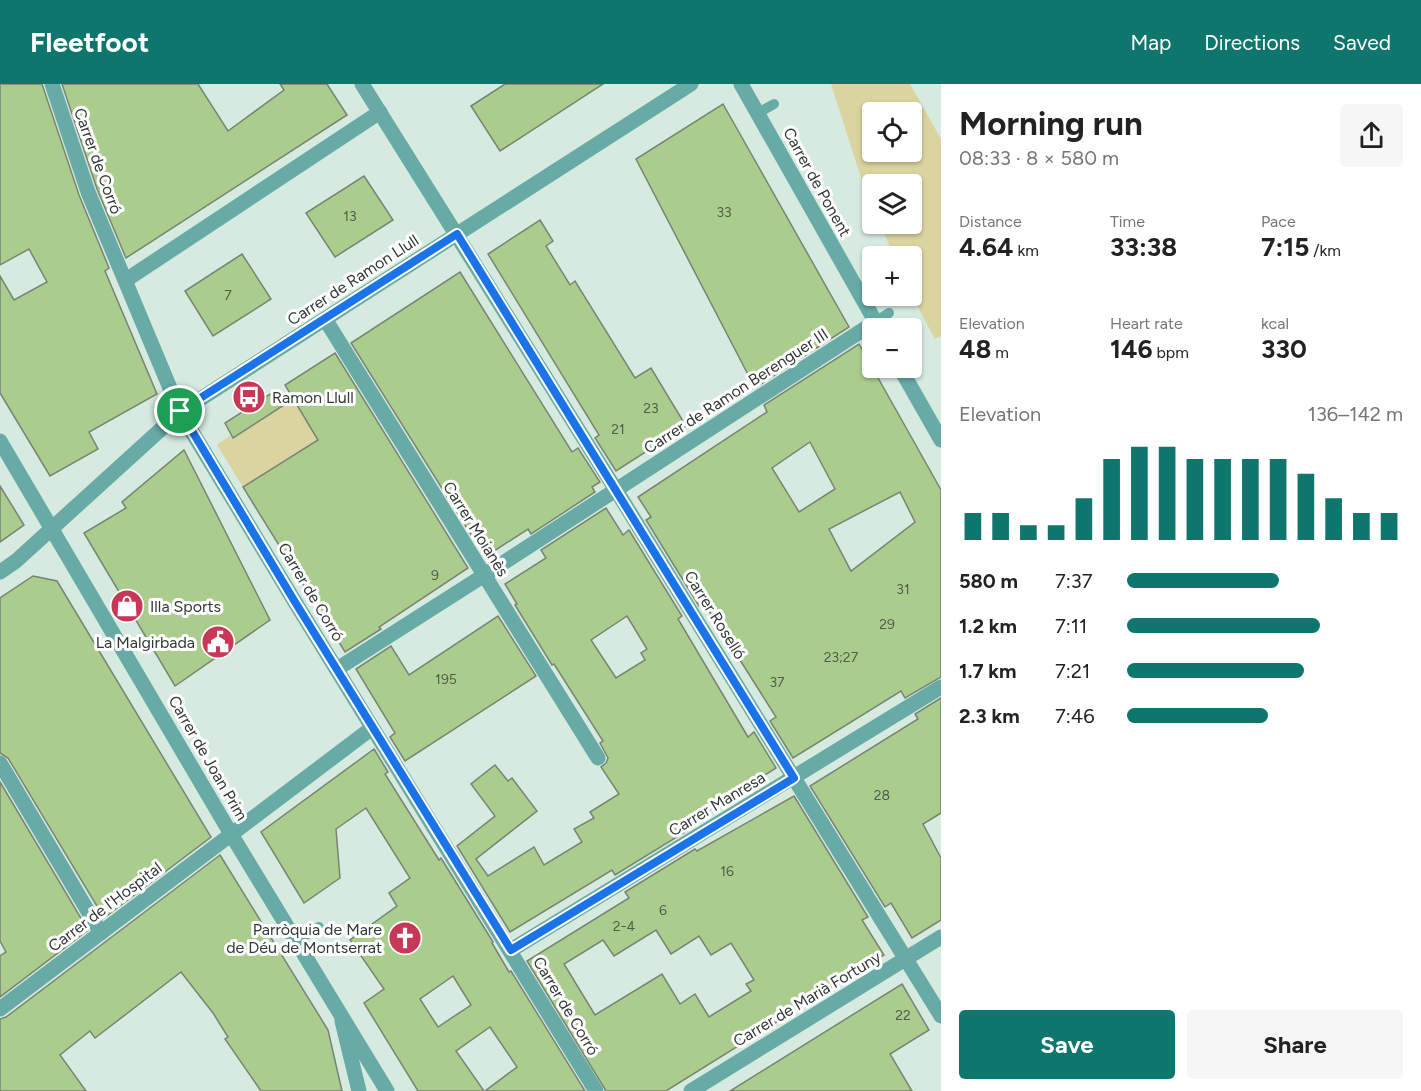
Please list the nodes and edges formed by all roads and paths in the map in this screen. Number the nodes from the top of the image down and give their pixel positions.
1 (52, 84) edge
2 (362, 84) edge
3 (691, 84) edge
4 (741, 84) edge
5 (774, 104) dead end
6 (380, 112) junction
7 (758, 113) junction
8 (457, 234) junction
9 (126, 279) junction
10 (889, 313) dead end
11 (873, 318) edge
12 (884, 318) edge
13 (325, 319) junction
14 (862, 334) edge
15 (906, 378) edge
16 (180, 411) junction
17 (941, 440) edge
18 (0, 441) edge
19 (616, 490) junction
20 (51, 528) junction
21 (0, 572) edge
22 (483, 576) junction
23 (336, 669) junction
24 (941, 687) edge
25 (372, 728) junction
26 (598, 758) dead end
27 (0, 763) edge
28 (794, 778) junction
29 (231, 834) junction
30 (319, 927) dead end
31 (101, 933) junction
32 (941, 938) edge
33 (296, 941) junction
34 (511, 950) junction
35 (907, 959) junction
36 (0, 1009) edge
37 (341, 1014) junction
38 (941, 1016) edge
39 (359, 1091) edge
40 (387, 1091) edge
41 (596, 1091) edge
42 (691, 1091) edge

1 - 9 street, Carrer de Corró
2 - 6 street, Carrer Roselló
3 - 8 street, Carrer de Ramon Llull
4 - 7 street, Carrer de Ponent
5 - 7 lane
6 - 8 street, Carrer Roselló
6 - 9 street
7 - 11 street, Carrer de Ponent
8 - 13 street, Carrer de Ramon Llull
8 - 19 street, Carrer Roselló
9 - 16 street, Carrer de Corró
10 - 12 lane
13 - 16 street, Carrer de Ramon Llull
13 - 22 street, Carrer Moianès
14 - 19 street, Carrer de Ramon Berenguer III
15 - 17 street
16 - 20 street, Carrer de Ramon Llull
16 - 23 street, Carrer de Corró
18 - 20 street, Carrer de Joan Prim
19 - 22 street, Carrer de Ramon Berenguer III
19 - 28 street, Carrer Roselló
20 - 21 street, Carrer de Ramon Llull
20 - 29 street, Carrer de Joan Prim
22 - 23 street, Carrer de Ramon Berenguer III
22 - 26 street, Carrer Moianès
23 - 25 street, Carrer de Corró
24 - 28 street, Carrer Manresa
25 - 29 street, Carrer de l'Hospital
25 - 34 street, Carrer de Corró
27 - 31 street
28 - 34 street, Carrer Manresa
28 - 35 street, Carrer Roselló
29 - 31 street, Carrer de l'Hospital
29 - 33 street, Carrer de Joan Prim
30 - 33 lane
31 - 36 street, Carrer de l'Hospital
32 - 35 street, Carrer de Marià Fortuny
33 - 37 street, Carrer de Joan Prim
34 - 41 street, Carrer de Corró
35 - 38 street, Carrer Roselló
35 - 42 street, Carrer de Marià Fortuny
37 - 39 street
37 - 40 street, Carrer de Joan Prim

